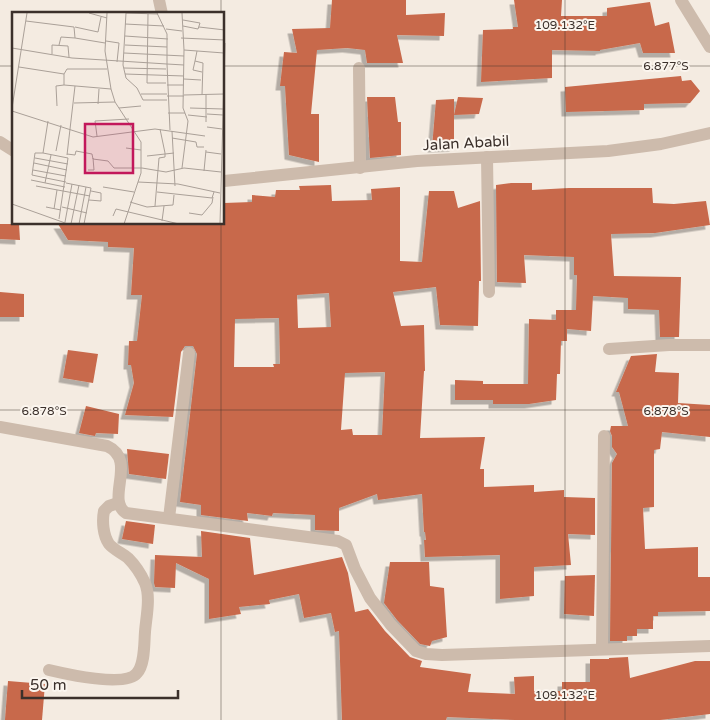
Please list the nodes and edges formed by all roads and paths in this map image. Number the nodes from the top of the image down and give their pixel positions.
1 (681, 0) edge
2 (710, 47) edge
3 (359, 68) dead end
4 (710, 133) edge
5 (0, 142) edge
6 (12, 150) edge
7 (487, 157) junction
8 (360, 168) junction
9 (225, 181) edge
10 (489, 292) dead end
11 (710, 345) edge
12 (609, 349) dead end
13 (189, 353) dead end
14 (0, 427) edge
15 (604, 436) dead end
16 (118, 503) junction
17 (170, 518) junction
18 (710, 646) edge
19 (602, 649) junction
20 (48, 670) dead end

1 - 2 street
3 - 8 street
4 - 7 street, Jalan Ababil
5 - 6 street
7 - 8 street, Jalan Ababil
7 - 10 street
8 - 9 street, Jalan Ababil
11 - 12 street
13 - 17 street
14 - 16 street
15 - 19 street
16 - 17 street
16 - 20 street
17 - 19 street
18 - 19 street

